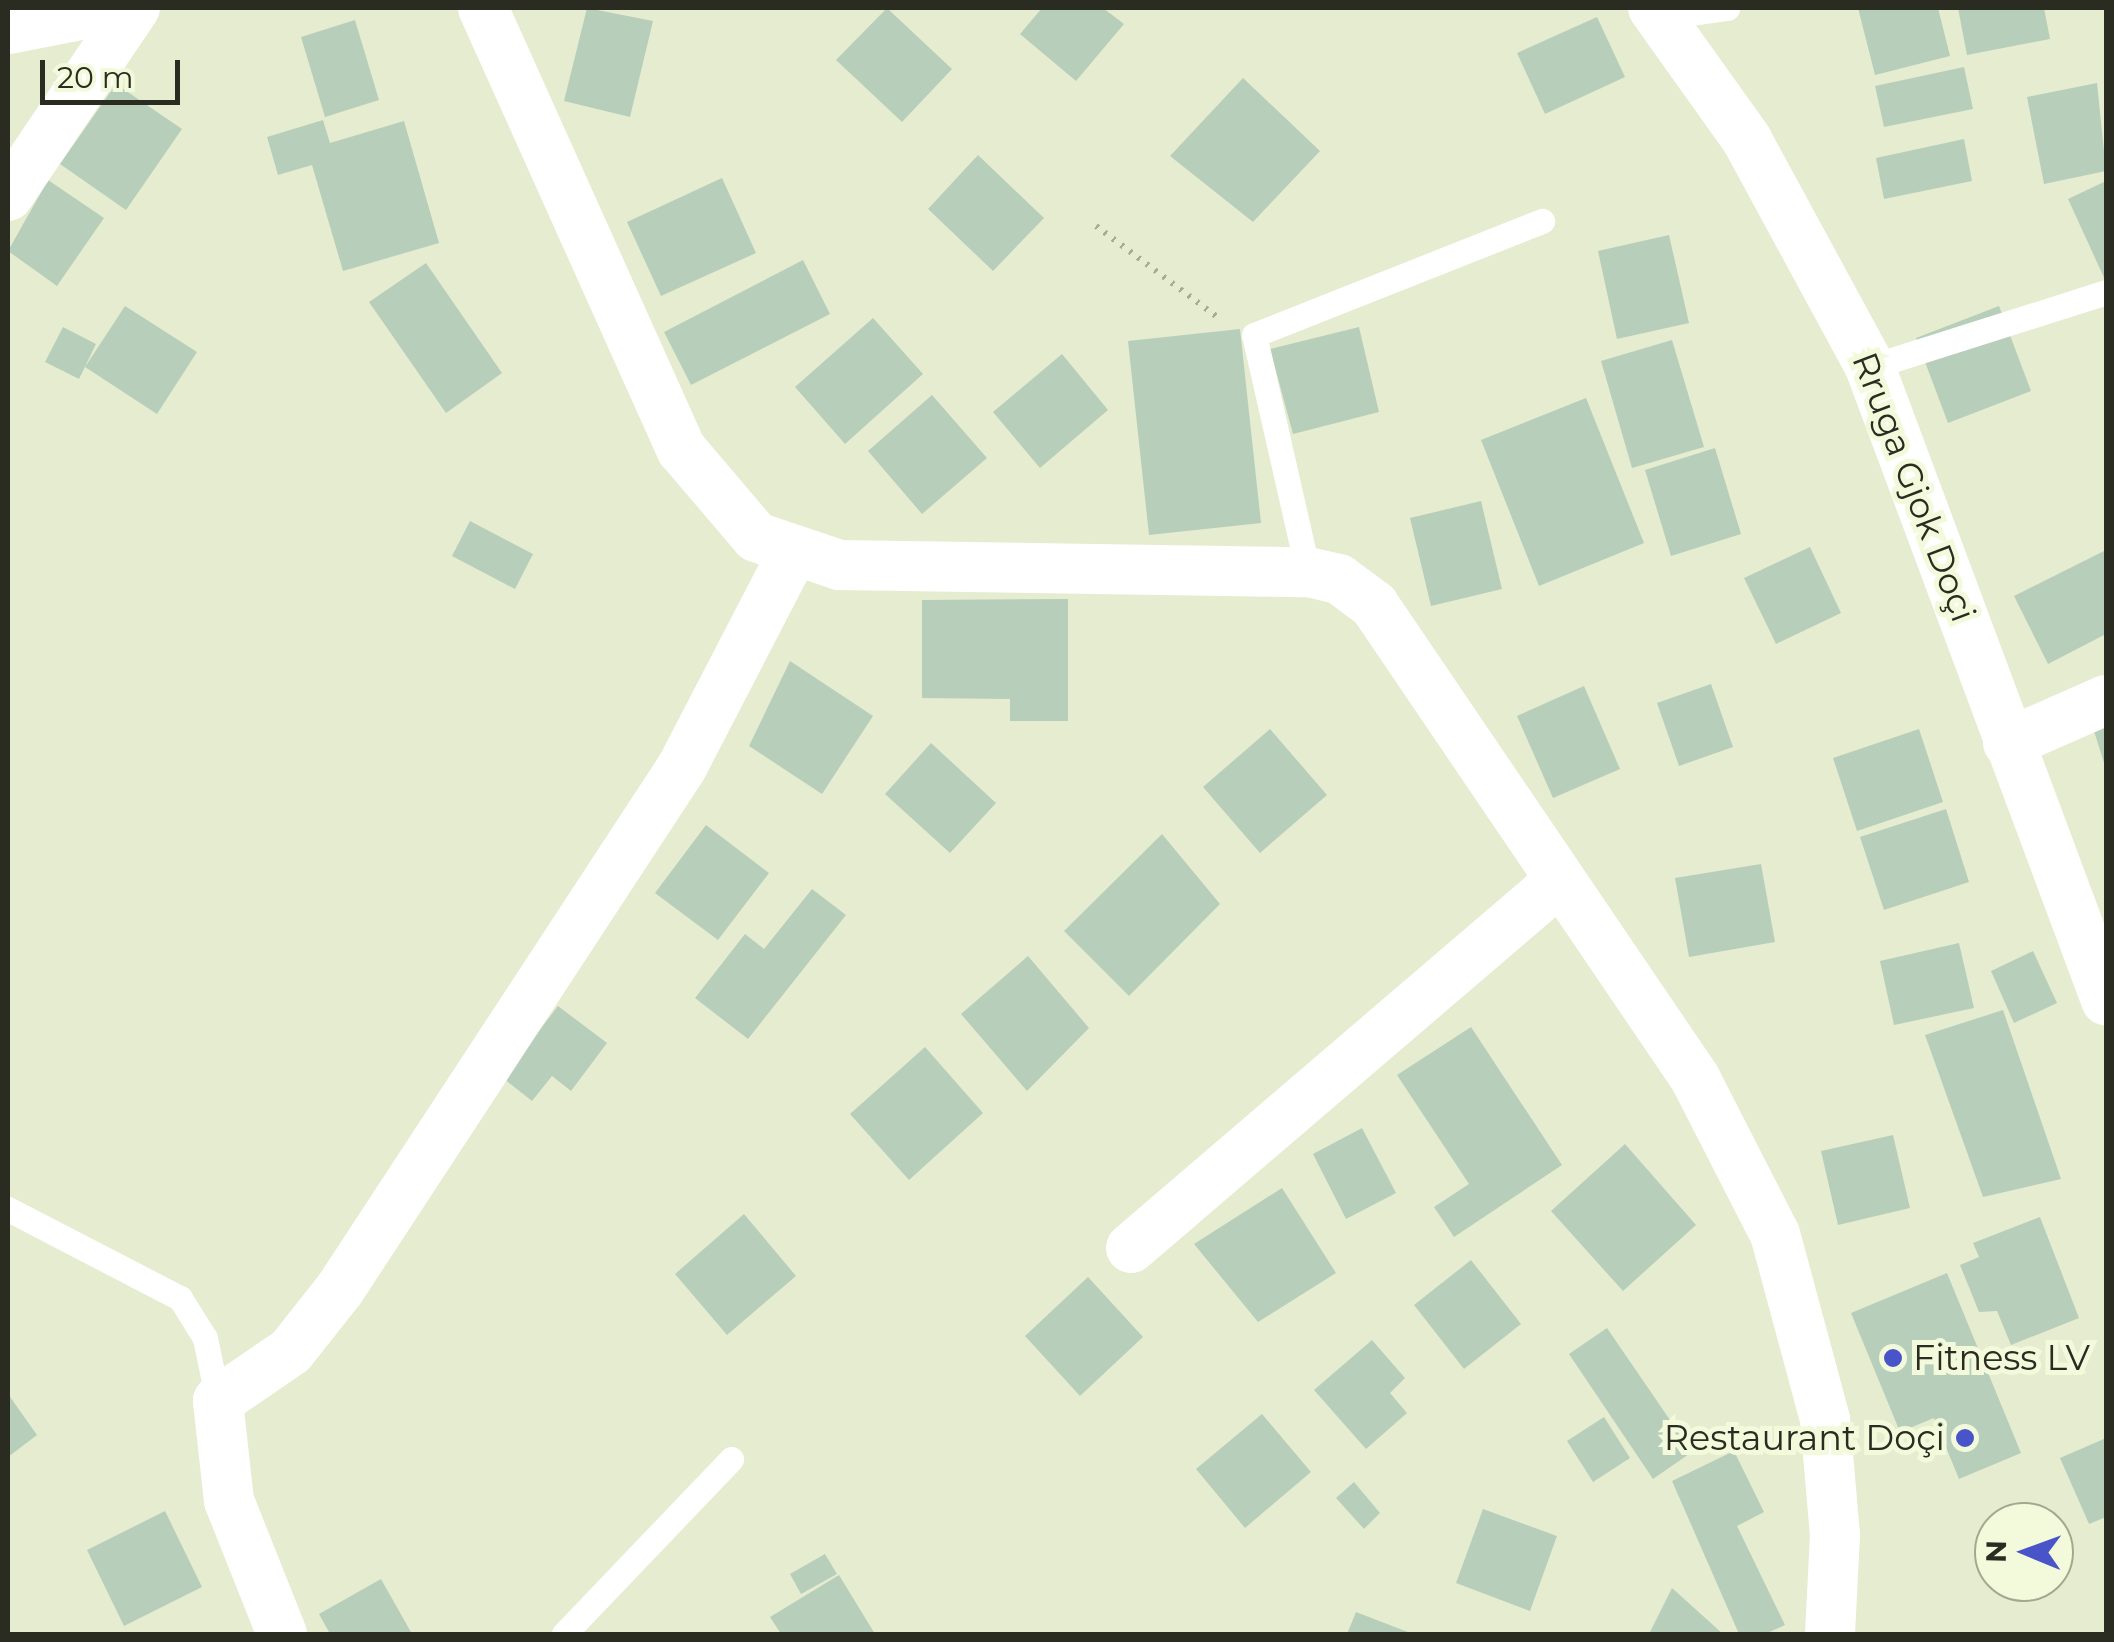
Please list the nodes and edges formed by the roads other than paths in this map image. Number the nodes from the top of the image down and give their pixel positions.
1 (100, 8) edge
2 (135, 8) edge
3 (483, 8) edge
4 (1727, 8) edge
5 (1657, 12) edge
6 (8, 26) edge
7 (8, 196) edge
8 (1542, 221) dead end
9 (2106, 292) edge
10 (1870, 367) junction
11 (792, 555) junction
12 (1308, 572) junction
13 (2106, 700) edge
14 (2008, 743) junction
15 (1558, 883) junction
16 (2106, 1000) edge
17 (8, 1209) edge
18 (1131, 1248) dead end
19 (218, 1401) junction
20 (731, 1459) dead end
21 (282, 1634) edge
22 (564, 1634) edge
23 (1830, 1634) edge

1 - 6 street
2 - 7 street
3 - 11 street
4 - 5 lane
5 - 10 street, Rruga Gjok Doçi
8 - 12 lane
9 - 10 lane
10 - 14 street, Rruga Gjok Doçi
11 - 12 street
11 - 19 street
12 - 15 street
13 - 14 street
14 - 16 street, Rruga Gjok Doçi
15 - 18 street
15 - 23 street
17 - 19 lane
19 - 21 street
20 - 22 lane

